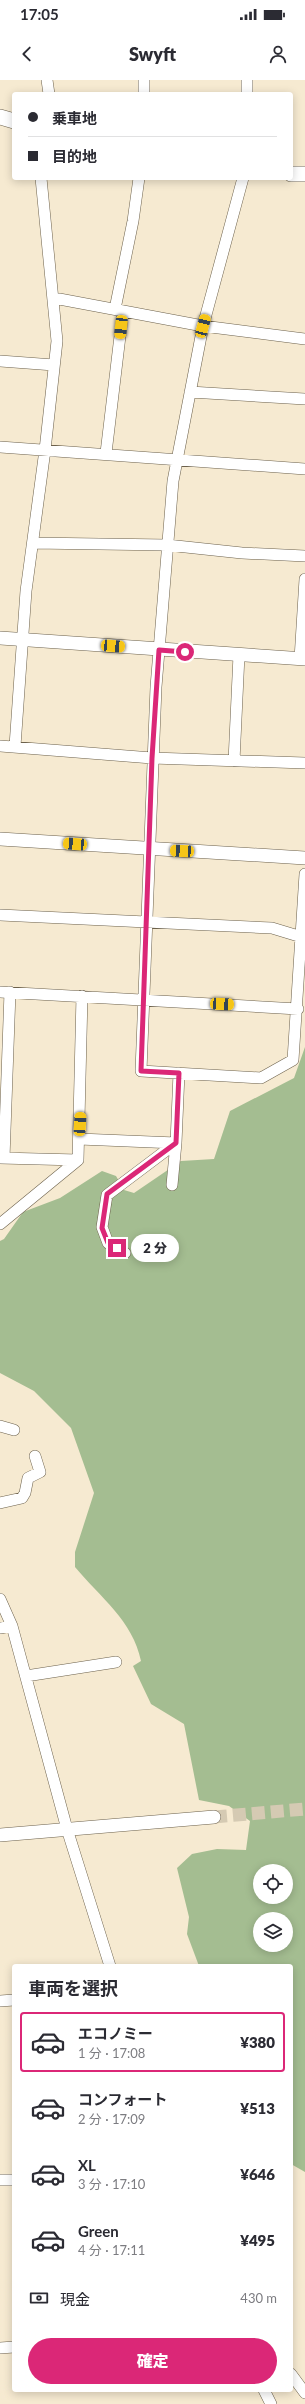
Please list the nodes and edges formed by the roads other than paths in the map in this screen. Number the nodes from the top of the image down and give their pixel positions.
1 (47, 80) edge
2 (144, 80) edge
3 (247, 80) edge
4 (49, 92) edge
5 (144, 92) edge
6 (247, 92) edge
7 (0, 117) edge
8 (12, 121) edge
9 (293, 174) edge
10 (305, 174) edge
11 (41, 180) edge
12 (139, 180) edge
13 (242, 180) edge
14 (54, 298) junction
15 (119, 310) junction
16 (203, 326) junction
17 (305, 339) edge
18 (0, 361) edge
19 (54, 365) junction
20 (190, 392) junction
21 (305, 399) edge
22 (0, 447) edge
23 (45, 450) junction
24 (106, 453) junction
25 (178, 458) junction
26 (305, 468) edge
27 (33, 543) junction
28 (168, 546) junction
29 (305, 556) edge
30 (305, 579) edge
31 (0, 638) edge
32 (23, 639) junction
33 (159, 650) junction
34 (239, 655) junction
35 (303, 659) edge
36 (0, 746) edge
37 (15, 746) junction
38 (152, 758) junction
39 (234, 760) junction
40 (305, 763) edge
41 (0, 839) edge
42 (151, 849) junction
43 (305, 858) edge
44 (305, 874) edge
45 (0, 915) edge
46 (146, 923) junction
47 (303, 938) edge
48 (5, 992) edge
49 (82, 996) junction
50 (146, 999) junction
51 (298, 1009) junction
52 (179, 1073) junction
53 (79, 1139) junction
54 (176, 1143) junction
55 (2, 1158) edge
56 (78, 1160) junction
57 (172, 1185) dead end
58 (0, 1224) edge
59 (125, 1253) dead end
60 (0, 1426) edge
61 (14, 1430) dead end
62 (35, 1456) dead end
63 (0, 1503) edge
64 (0, 1599) edge
65 (12, 1626) junction
66 (0, 1628) edge
67 (116, 1662) dead end
68 (26, 1676) junction
69 (214, 1816) tunnel mouth
70 (67, 1829) junction
71 (0, 1835) edge
72 (109, 1964) edge
73 (12, 2000) edge
74 (0, 2001) edge
75 (0, 2180) edge
76 (12, 2180) edge
77 (12, 2347) edge
78 (0, 2348) edge
79 (293, 2377) edge
80 (265, 2392) edge
81 (305, 2393) edge
82 (271, 2404) edge

1 - 4 street
2 - 5 street
3 - 6 street
7 - 8 main road
9 - 10 main road
11 - 14 street
12 - 15 street
13 - 16 street
14 - 15 street
14 - 19 street
15 - 16 street
15 - 24 street
16 - 17 street
16 - 20 street
18 - 19 street
19 - 23 street
20 - 21 street
20 - 25 street
22 - 23 street
23 - 24 street
23 - 27 street
24 - 25 street
25 - 26 street
25 - 28 street
27 - 28 street
27 - 32 street
28 - 29 street
28 - 33 street
30 - 35 street
31 - 32 street
32 - 33 street
32 - 37 street
33 - 34 street
33 - 38 street
34 - 35 street
34 - 39 street
36 - 37 street
37 - 38 street
38 - 39 street
38 - 42 street
39 - 40 street
41 - 42 street
42 - 43 street
42 - 46 street
44 - 47 street
45 - 46 street
46 - 47 street
46 - 50 street
47 - 51 street
48 - 49 street
48 - 55 street
49 - 50 street
49 - 53 street
50 - 51 street
50 - 52 street
51 - 52 street
52 - 54 street
53 - 54 street
53 - 56 street
54 - 57 street
54 - 59 street
55 - 56 street
56 - 58 street
60 - 61 street
62 - 63 street
64 - 65 street
65 - 66 street
65 - 68 street
67 - 68 street
68 - 70 street
69 - 70 street
70 - 71 street
70 - 72 street
73 - 74 street
75 - 76 street
77 - 78 street
79 - 81 street
80 - 82 street

